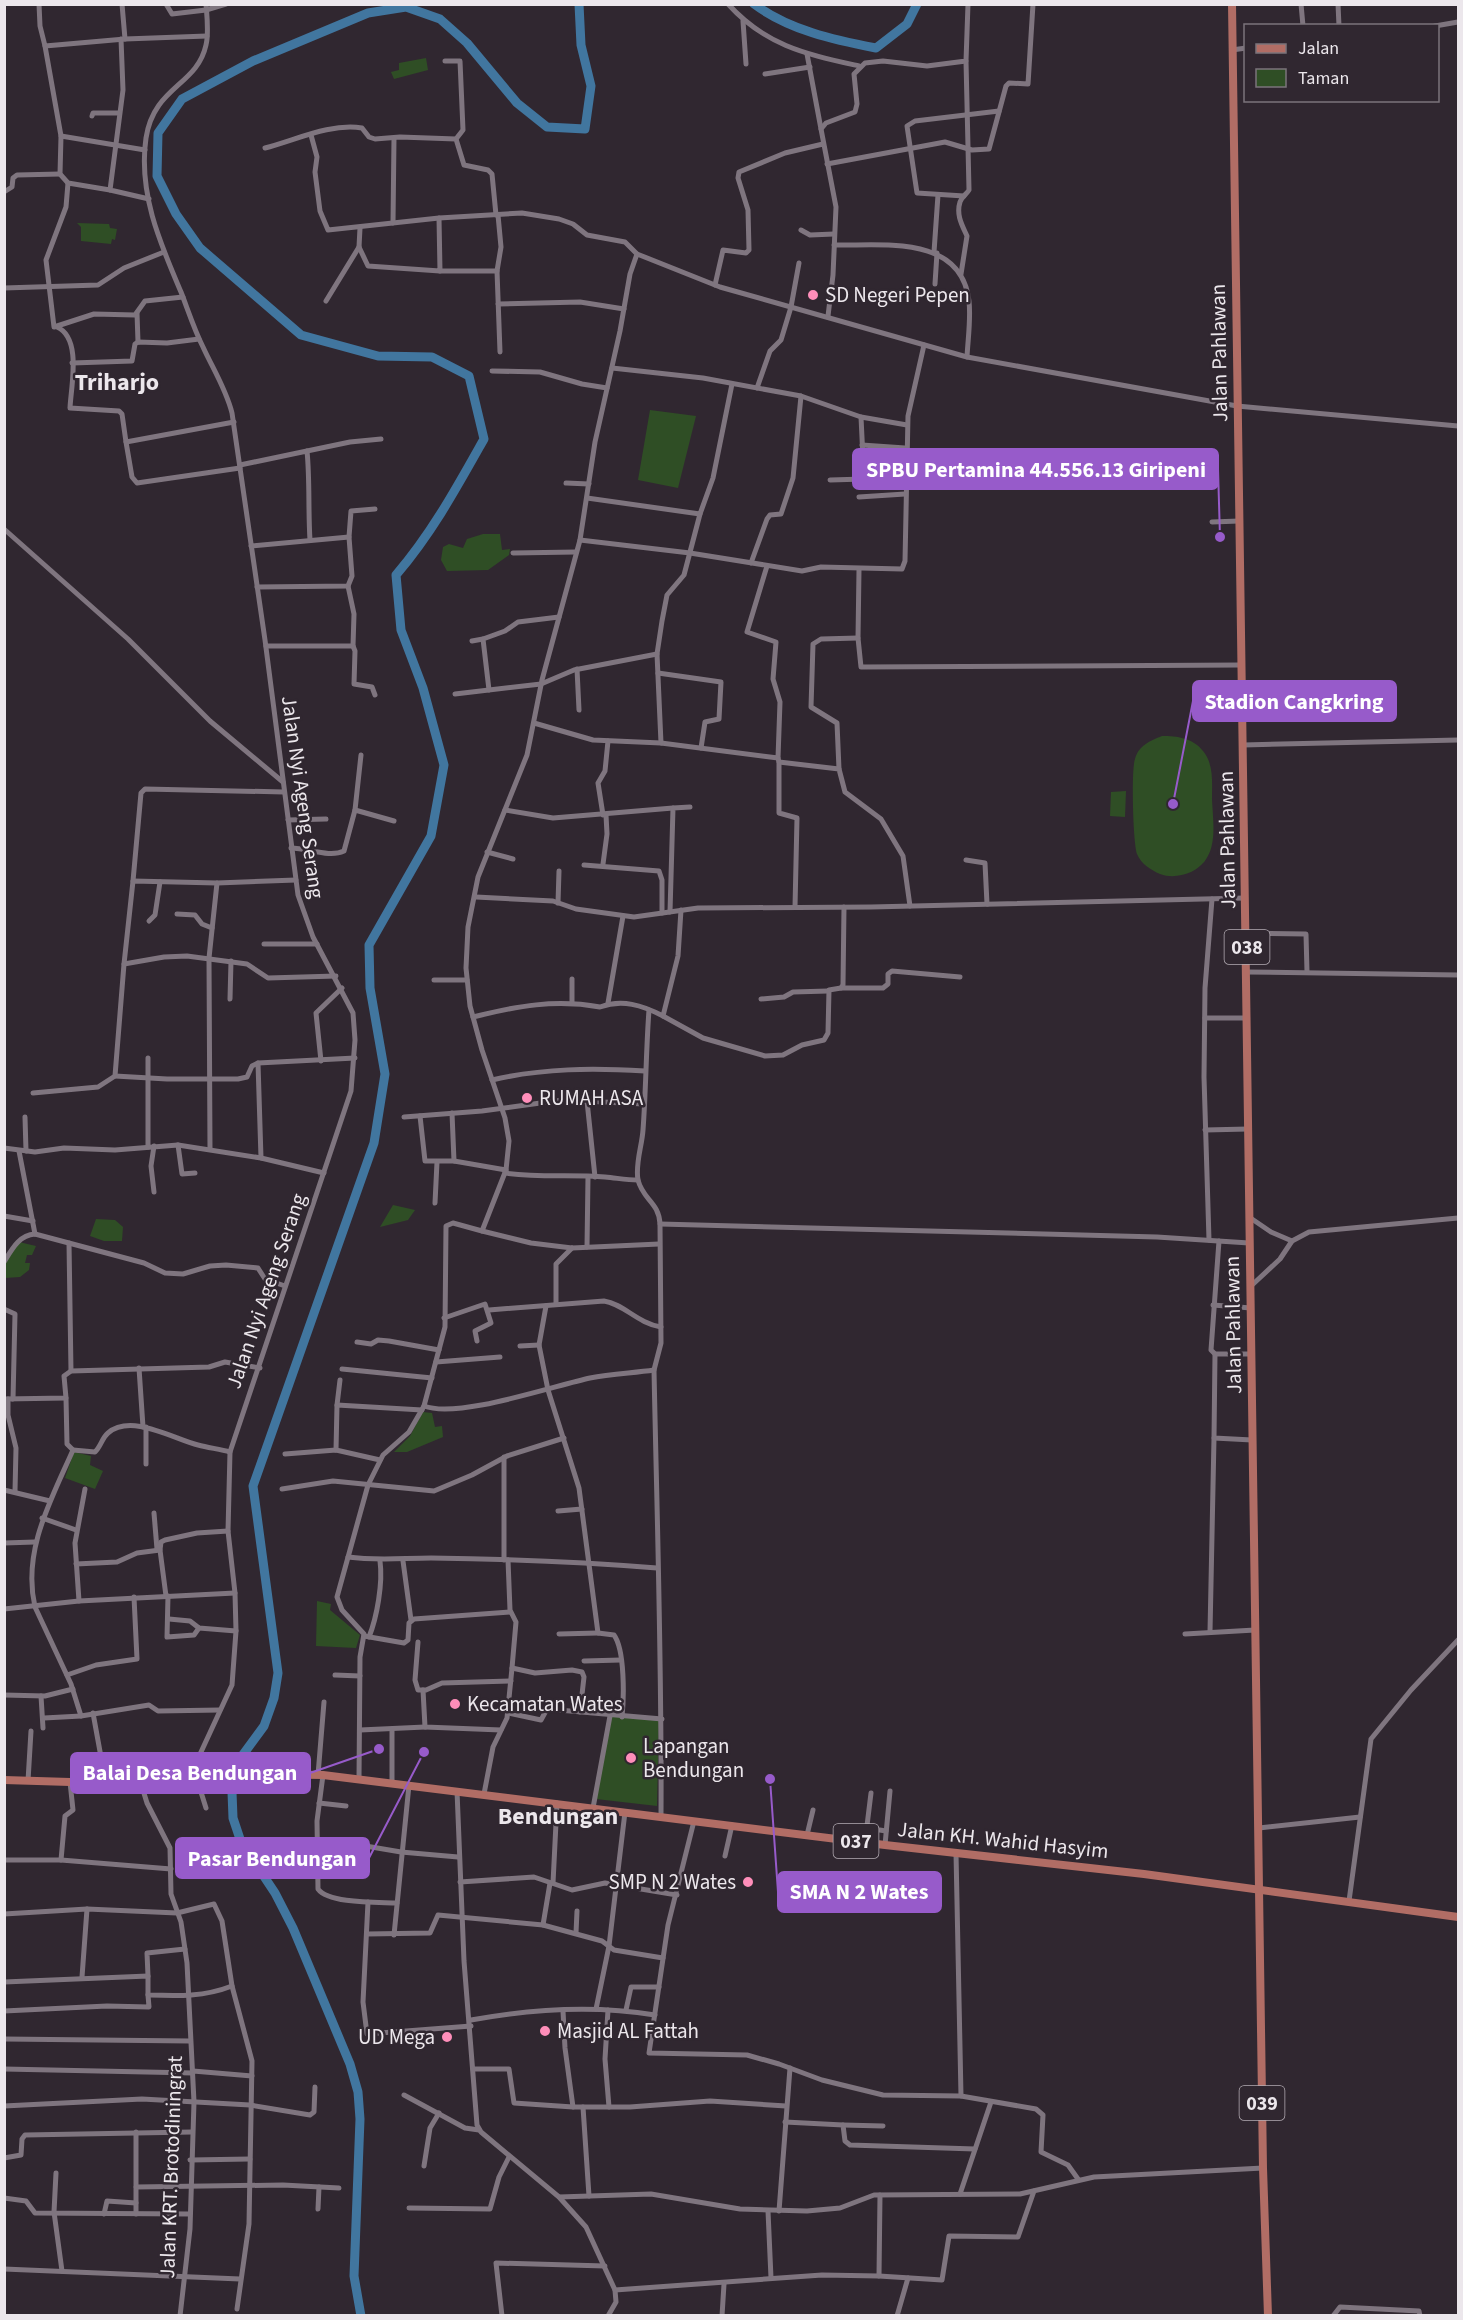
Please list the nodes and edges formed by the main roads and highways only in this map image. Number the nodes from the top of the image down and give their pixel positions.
1 (1232, 4) edge
2 (4, 1780) edge
3 (1260, 1890) junction
4 (1458, 1917) edge
5 (1268, 2316) edge

1 - 3 main road, Jalan Pahlawan / 038
2 - 3 main road, Jalan KH. Wahid Hasyim / 037
3 - 4 main road, Jalan KH. Wahid Hasyim / 037
3 - 5 main road, 039

